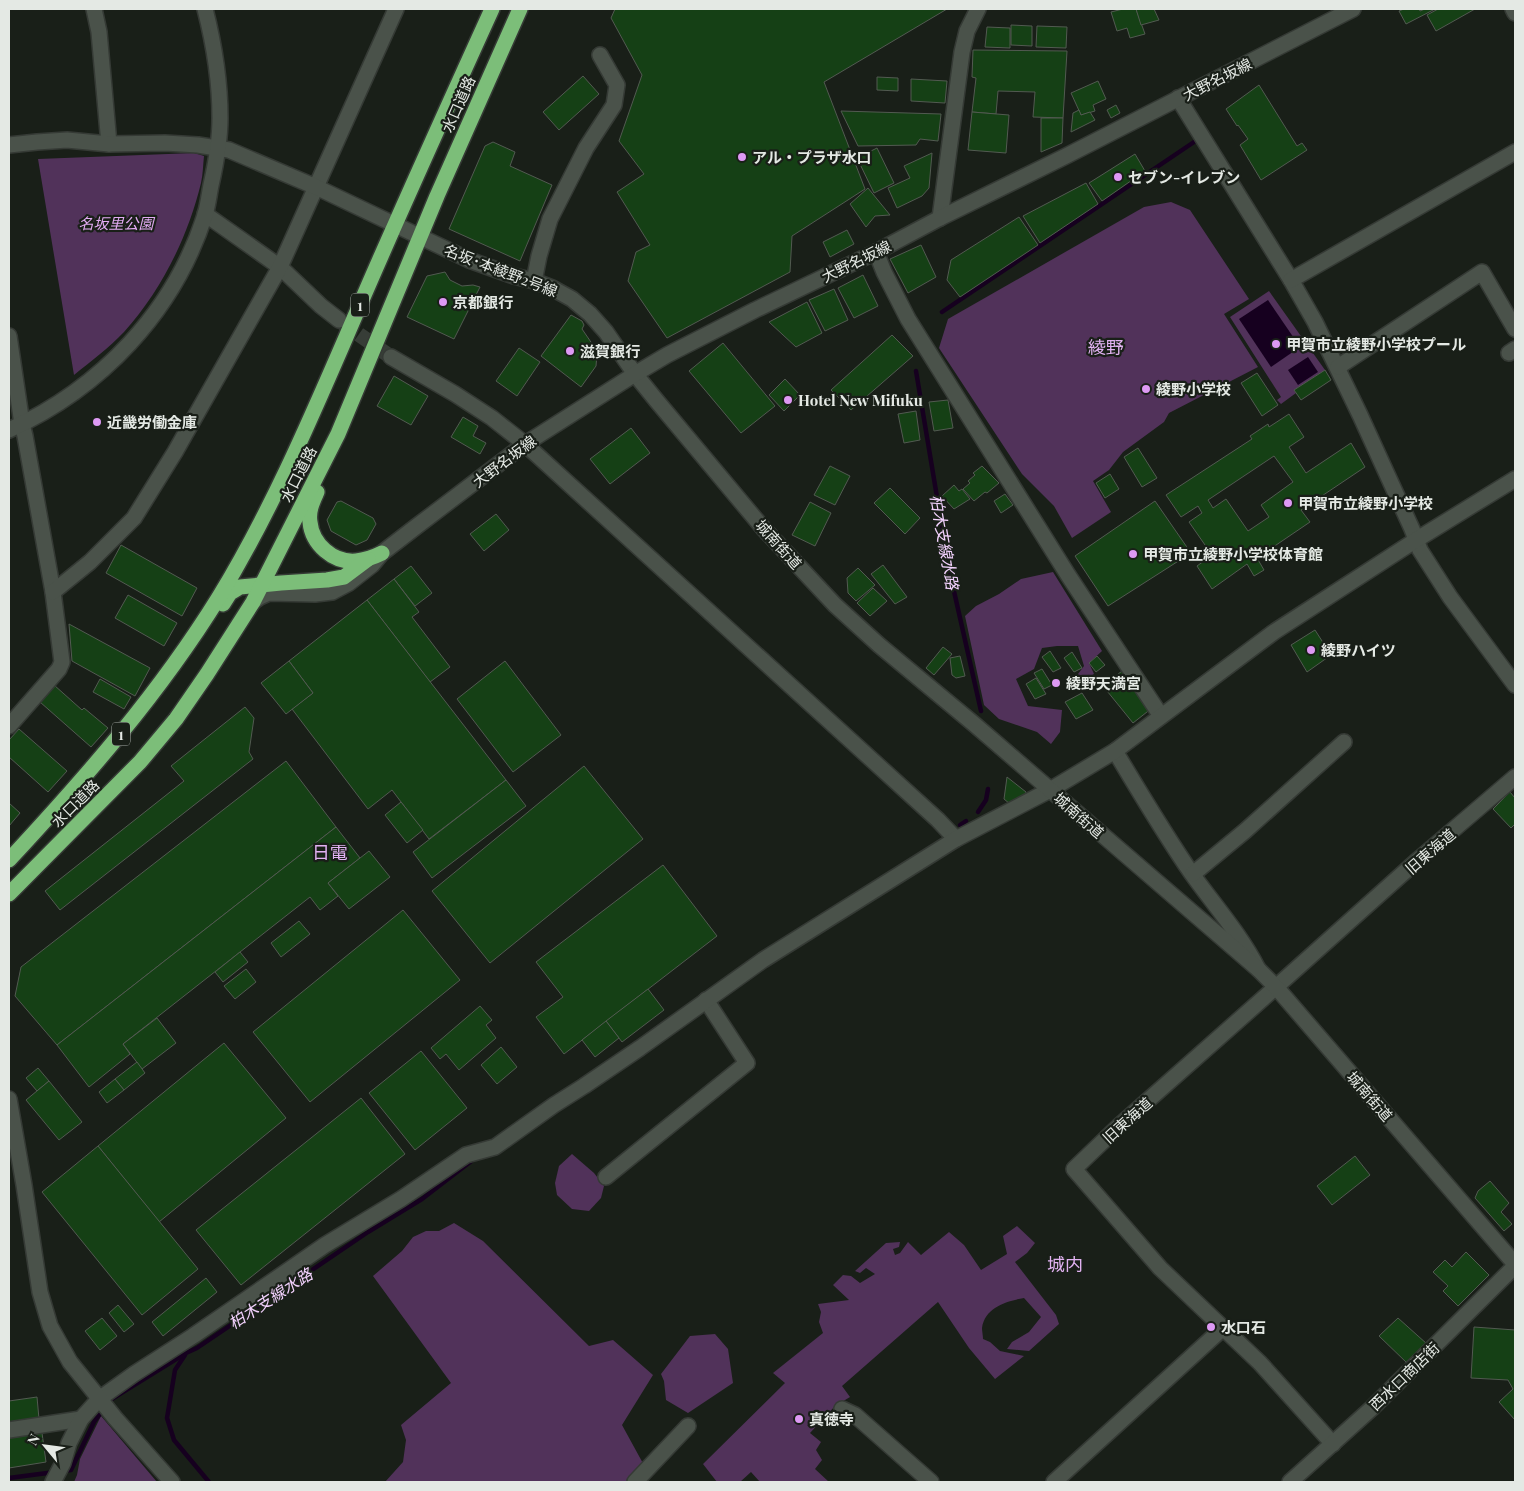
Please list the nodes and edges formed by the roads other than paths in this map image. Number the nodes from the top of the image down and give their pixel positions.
1 (94, 9) edge
2 (205, 9) edge
3 (396, 9) edge
4 (492, 9) edge
5 (520, 9) edge
6 (978, 9) edge
7 (1353, 9) edge
8 (1513, 9) edge
9 (1515, 13) edge
10 (600, 54) dead end
11 (1178, 98) junction
12 (109, 144) junction
13 (9, 145) edge
14 (218, 147) junction
15 (1515, 152) edge
16 (316, 187) junction
17 (205, 214) junction
18 (940, 218) junction
19 (395, 225) junction
20 (420, 237) junction
21 (876, 252) junction
22 (280, 267) junction
23 (1291, 280) junction
24 (534, 282) junction
25 (339, 320) tunnel mouth
26 (1515, 329) edge
27 (9, 336) edge
28 (391, 357) tunnel mouth
29 (1338, 368) junction
30 (635, 374) junction
31 (15, 427) edge
32 (338, 434) junction
33 (526, 444) junction
34 (1515, 479) edge
35 (1416, 540) junction
36 (382, 553) junction
37 (368, 559) junction
38 (261, 585) junction
39 (53, 592) junction
40 (252, 602) junction
41 (1515, 686) edge
42 (1161, 716) junction
43 (9, 726) edge
44 (125, 730) junction
45 (1344, 742) dead end
46 (1115, 751) junction
47 (1515, 777) edge
48 (1050, 790) junction
49 (956, 839) junction
50 (9, 860) edge
51 (1192, 874) junction
52 (9, 894) edge
53 (1258, 969) junction
54 (1276, 988) junction
55 (706, 1000) junction
56 (9, 1099) edge
57 (606, 1177) dead end
58 (1515, 1265) edge
59 (1222, 1328) junction
60 (99, 1399) junction
61 (842, 1409) dead end
62 (81, 1419) junction
63 (688, 1426) dead end
64 (9, 1430) edge
65 (1333, 1444) junction
66 (55, 1480) edge
67 (172, 1482) edge
68 (635, 1482) edge
69 (931, 1482) edge
70 (1054, 1482) edge
71 (1290, 1482) edge

1 - 12 street
2 - 14 street
3 - 16 street
4 - 19 highway, 水口道路 / 1
5 - 20 highway, 水口道路 / 1
6 - 18 street
7 - 11 street, 大野名坂線
8 - 9 street
10 - 24 street
11 - 18 street, 大野名坂線
11 - 23 street
12 - 13 street, 名坂･本綾野2号線
12 - 14 street, 名坂･本綾野2号線
14 - 16 street, 名坂･本綾野2号線
14 - 17 street
15 - 23 street
16 - 19 street, 名坂･本綾野2号線
16 - 22 street
17 - 22 street
17 - 31 street
18 - 21 street, 大野名坂線
19 - 20 street, 名坂･本綾野2号線
19 - 44 highway, 水口道路 / 1
20 - 24 street, 名坂･本綾野2号線
20 - 32 highway, 水口道路 / 1
21 - 30 street, 大野名坂線
21 - 42 street
22 - 25 street
22 - 39 street
23 - 29 street
24 - 30 street, 名坂･本綾野2号線
26 - 29 street
27 - 31 street
28 - 33 street
29 - 35 street
30 - 33 street, 大野名坂線
30 - 48 street, 城南街道
31 - 39 street
32 - 37 highway
32 - 38 highway, 水口道路 / 1
33 - 36 street, 大野名坂線
33 - 49 street
34 - 35 street
35 - 41 street
35 - 42 street
36 - 37 highway
36 - 40 street, 大野名坂線
37 - 38 highway
38 - 40 highway, 水口道路 / 1
38 - 44 highway
39 - 43 street
40 - 52 highway, 水口道路 / 1
42 - 46 street
44 - 50 highway, 水口道路 / 1
45 - 51 street
46 - 48 street
46 - 51 street
47 - 54 street, 旧東海道
48 - 49 street
48 - 53 street, 城南街道
49 - 55 street
51 - 53 street
53 - 54 street, 城南街道
54 - 58 street, 城南街道
54 - 59 street, 旧東海道
55 - 57 street
55 - 60 street
56 - 60 street
58 - 65 street, 西水口商店街
59 - 65 street
59 - 70 street
60 - 62 street
60 - 67 street
61 - 69 street
62 - 64 street
62 - 66 street
63 - 68 street
65 - 71 street, 西水口商店街

